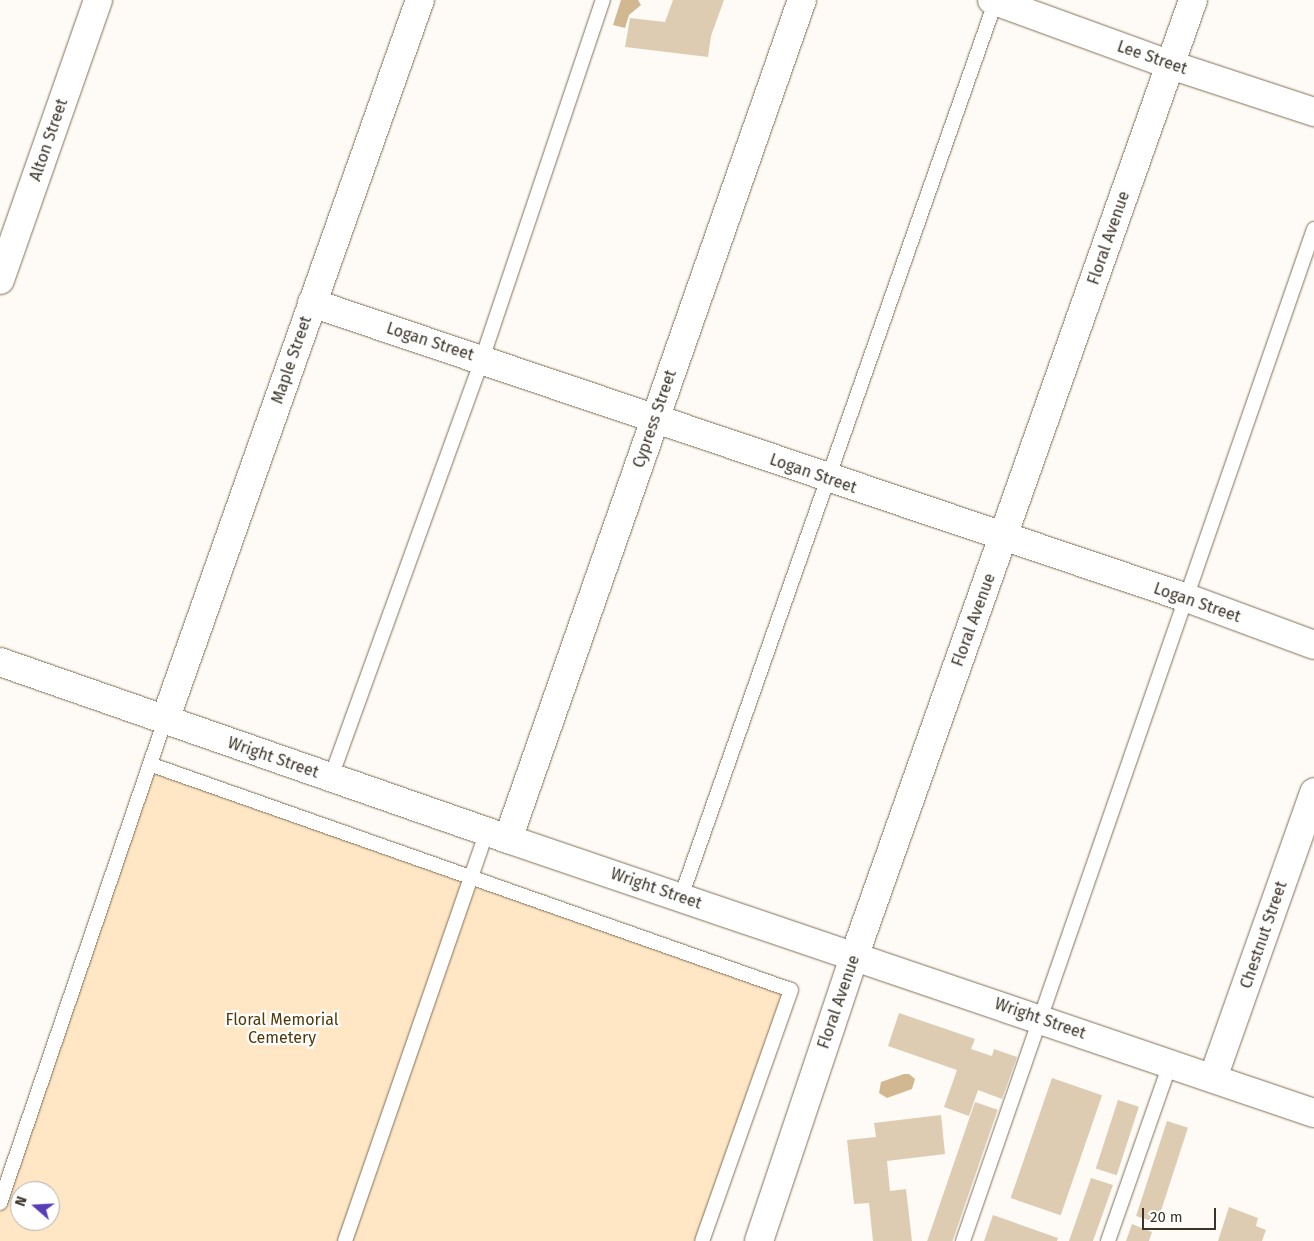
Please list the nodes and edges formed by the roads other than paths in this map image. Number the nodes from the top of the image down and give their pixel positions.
1 (98, 0) edge
2 (420, 0) edge
3 (603, 0) edge
4 (802, 0) edge
5 (995, 0) edge
6 (1193, 0) edge
7 (1171, 65) junction
8 (1314, 112) edge
9 (1314, 229) edge
10 (0, 280) edge
11 (312, 303) junction
12 (482, 359) junction
13 (655, 420) junction
14 (829, 479) junction
15 (1004, 538) junction
16 (1187, 598) junction
17 (1314, 645) edge
18 (0, 662) edge
19 (165, 720) junction
20 (152, 765) junction
21 (331, 778) junction
22 (1314, 792) edge
23 (497, 835) junction
24 (471, 879) junction
25 (681, 897) junction
26 (854, 957) junction
27 (1041, 1019) junction
28 (1170, 1064) junction
29 (1213, 1078) junction
30 (1314, 1113) edge
31 (0, 1204) edge
32 (344, 1241) edge
33 (702, 1241) edge
34 (759, 1241) edge
35 (963, 1241) edge
36 (1108, 1241) edge

1 - 10 street, Alton Street
2 - 11 street, Maple Street
3 - 12 lane
4 - 13 street, Cypress Street
5 - 7 street, Lee Street
5 - 14 lane
6 - 7 street, Floral Avenue
7 - 8 street, Lee Street
7 - 15 street, Floral Avenue
9 - 16 lane
11 - 12 street, Logan Street
11 - 19 street, Maple Street
12 - 13 street, Logan Street
12 - 21 lane
13 - 14 street, Logan Street
13 - 23 street, Cypress Street
14 - 15 street, Logan Street
14 - 25 lane
15 - 16 street, Logan Street
15 - 26 street, Floral Avenue
16 - 17 street, Logan Street
16 - 27 lane
18 - 19 street, Wright Street
19 - 20 lane
19 - 21 street, Wright Street
20 - 24 lane
20 - 31 lane
21 - 23 street, Wright Street
22 - 29 street, Chestnut Street
23 - 24 lane
23 - 25 street, Wright Street
24 - 32 lane
24 - 33 lane
25 - 26 street, Wright Street
26 - 27 street, Wright Street
26 - 34 street, Floral Avenue
27 - 28 street, Wright Street
27 - 35 lane
28 - 29 street, Wright Street
28 - 36 lane
29 - 30 street, Wright Street

